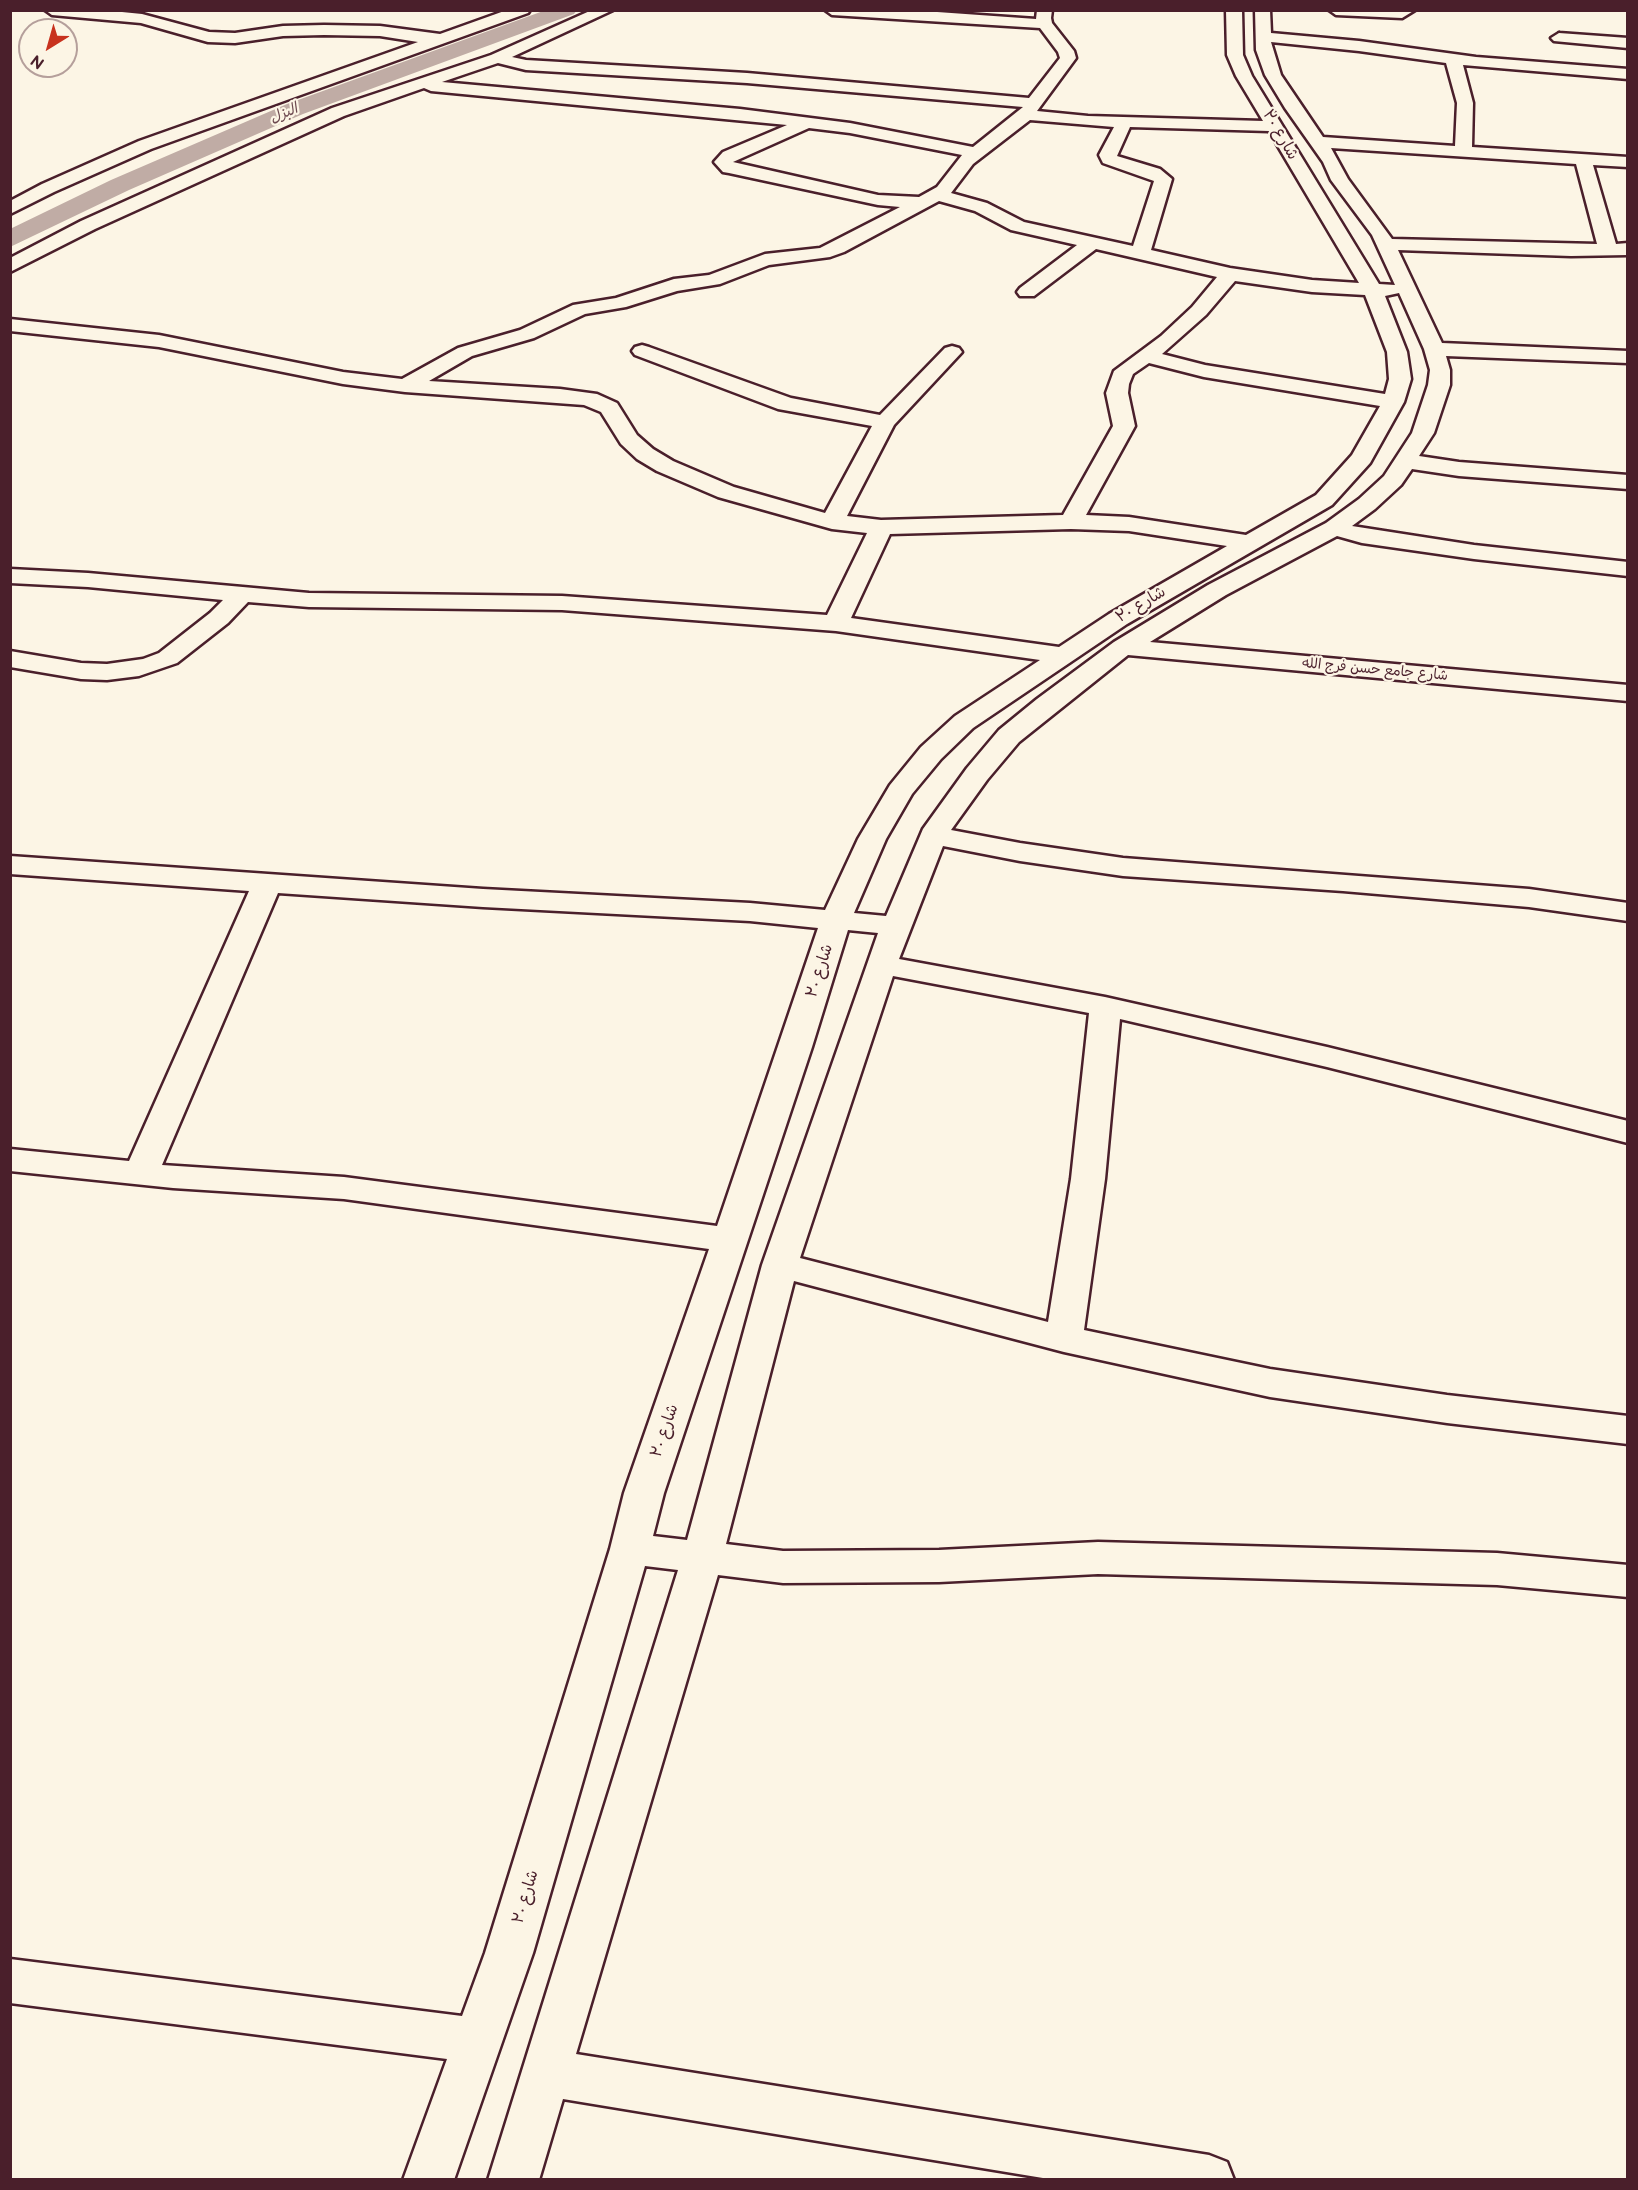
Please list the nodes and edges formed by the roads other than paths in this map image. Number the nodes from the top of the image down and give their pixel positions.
1 (52, 10) edge
2 (523, 10) edge
3 (606, 10) edge
4 (832, 10) edge
5 (1234, 10) edge
6 (1336, 10) edge
7 (1408, 10) edge
8 (1045, 17) edge
9 (1262, 24) edge
10 (450, 38) junction
11 (1558, 38) dead end
12 (1628, 43) edge
13 (497, 58) junction
14 (1453, 59) junction
15 (1628, 74) edge
16 (1258, 75) junction
17 (419, 85) junction
18 (1030, 109) junction
19 (1125, 121) junction
20 (807, 122) junction
21 (1276, 126) junction
22 (1318, 142) junction
23 (1463, 150) junction
24 (976, 153) junction
25 (1583, 159) junction
26 (1628, 162) edge
27 (929, 199) junction
28 (10, 209) edge
29 (1092, 243) junction
30 (1386, 244) junction
31 (1618, 248) edge
32 (1140, 254) junction
33 (10, 266) edge
34 (1230, 274) junction
35 (1373, 289) junction
36 (1408, 290) junction
37 (1027, 292) dead end
38 (10, 325) edge
39 (1434, 349) junction
40 (642, 351) dead end
41 (952, 352) dead end
42 (1146, 356) junction
43 (1628, 357) edge
44 (405, 386) junction
45 (1393, 402) junction
46 (885, 422) junction
47 (1406, 460) junction
48 (1628, 482) edge
49 (832, 522) junction
50 (1071, 522) junction
51 (881, 527) junction
52 (1334, 528) junction
53 (1252, 543) junction
54 (1628, 569) edge
55 (10, 576) edge
56 (242, 594) junction
57 (836, 623) junction
58 (1123, 647) junction
59 (1060, 656) junction
60 (10, 658) edge
61 (1628, 693) edge
62 (933, 835) junction
63 (10, 866) edge
64 (267, 883) junction
65 (1628, 912) edge
66 (836, 920) junction
67 (896, 926) junction
68 (881, 965) junction
69 (1105, 1006) junction
70 (1628, 1132) edge
71 (10, 1160) edge
72 (141, 1173) junction
73 (730, 1240) junction
74 (780, 1264) junction
75 (1064, 1339) junction
76 (1628, 1430) edge
77 (630, 1549) junction
78 (702, 1559) junction
79 (1628, 1581) edge
80 (10, 1981) edge
81 (478, 2041) junction
82 (547, 2073) junction
83 (428, 2180) edge
84 (513, 2180) edge
85 (1209, 2180) edge

1 - 10 street
2 - 10 street
3 - 13 street
4 - 8 street
5 - 16 street, شارع ٣٠
6 - 7 street
8 - 18 street
9 - 14 street
9 - 16 street, شارع ٣٠
10 - 28 street
11 - 12 street
13 - 17 street
13 - 18 street
14 - 15 street
14 - 23 street
16 - 21 street, شارع ٣٠
16 - 22 street, شارع ٣٠
17 - 20 street
17 - 33 street
18 - 19 street
18 - 24 street
19 - 21 street
19 - 32 street
20 - 24 street
20 - 27 street
21 - 35 street, شارع ٣٠
22 - 23 street
22 - 30 street, شارع ٣٠
23 - 25 street
24 - 27 street
25 - 26 street
25 - 31 street
27 - 29 street
27 - 44 street
29 - 32 street
29 - 37 street
30 - 31 street
30 - 36 street, شارع ٣٠
32 - 34 street
34 - 35 street
34 - 42 street
35 - 36 street
35 - 45 street, شارع ٣٠
36 - 39 street, شارع ٣٠
38 - 44 street
39 - 43 street
39 - 47 street, شارع ٣٠
40 - 46 street
41 - 46 street
42 - 45 street
42 - 50 street
44 - 49 street
45 - 53 street, شارع ٣٠
46 - 49 street
47 - 48 street
47 - 52 street, شارع ٣٠
49 - 51 street
50 - 51 street
50 - 53 street
51 - 57 street
52 - 54 street
52 - 58 street, شارع ٣٠
53 - 59 street, شارع ٣٠
55 - 56 street
56 - 57 street
56 - 60 street
57 - 59 street
58 - 61 street, شارع جامع حسن فرج الله
58 - 62 street, شارع ٣٠
59 - 66 street, شارع ٣٠
62 - 65 street
62 - 67 street, شارع ٣٠
63 - 64 street
64 - 66 street
64 - 72 street
66 - 67 street
66 - 73 street, شارع ٣٠
67 - 68 street, شارع ٣٠
68 - 69 street
68 - 74 street, شارع ٣٠
69 - 70 street
69 - 75 street
71 - 72 street
72 - 73 street
73 - 77 street, شارع ٣٠
74 - 75 street
74 - 78 street, شارع ٣٠
75 - 76 street
77 - 78 street
77 - 81 street, شارع ٣٠
78 - 79 street
78 - 82 street, شارع ٣٠
80 - 81 street
81 - 83 street, شارع ٣٠
82 - 84 street, شارع ٣٠
82 - 85 street

